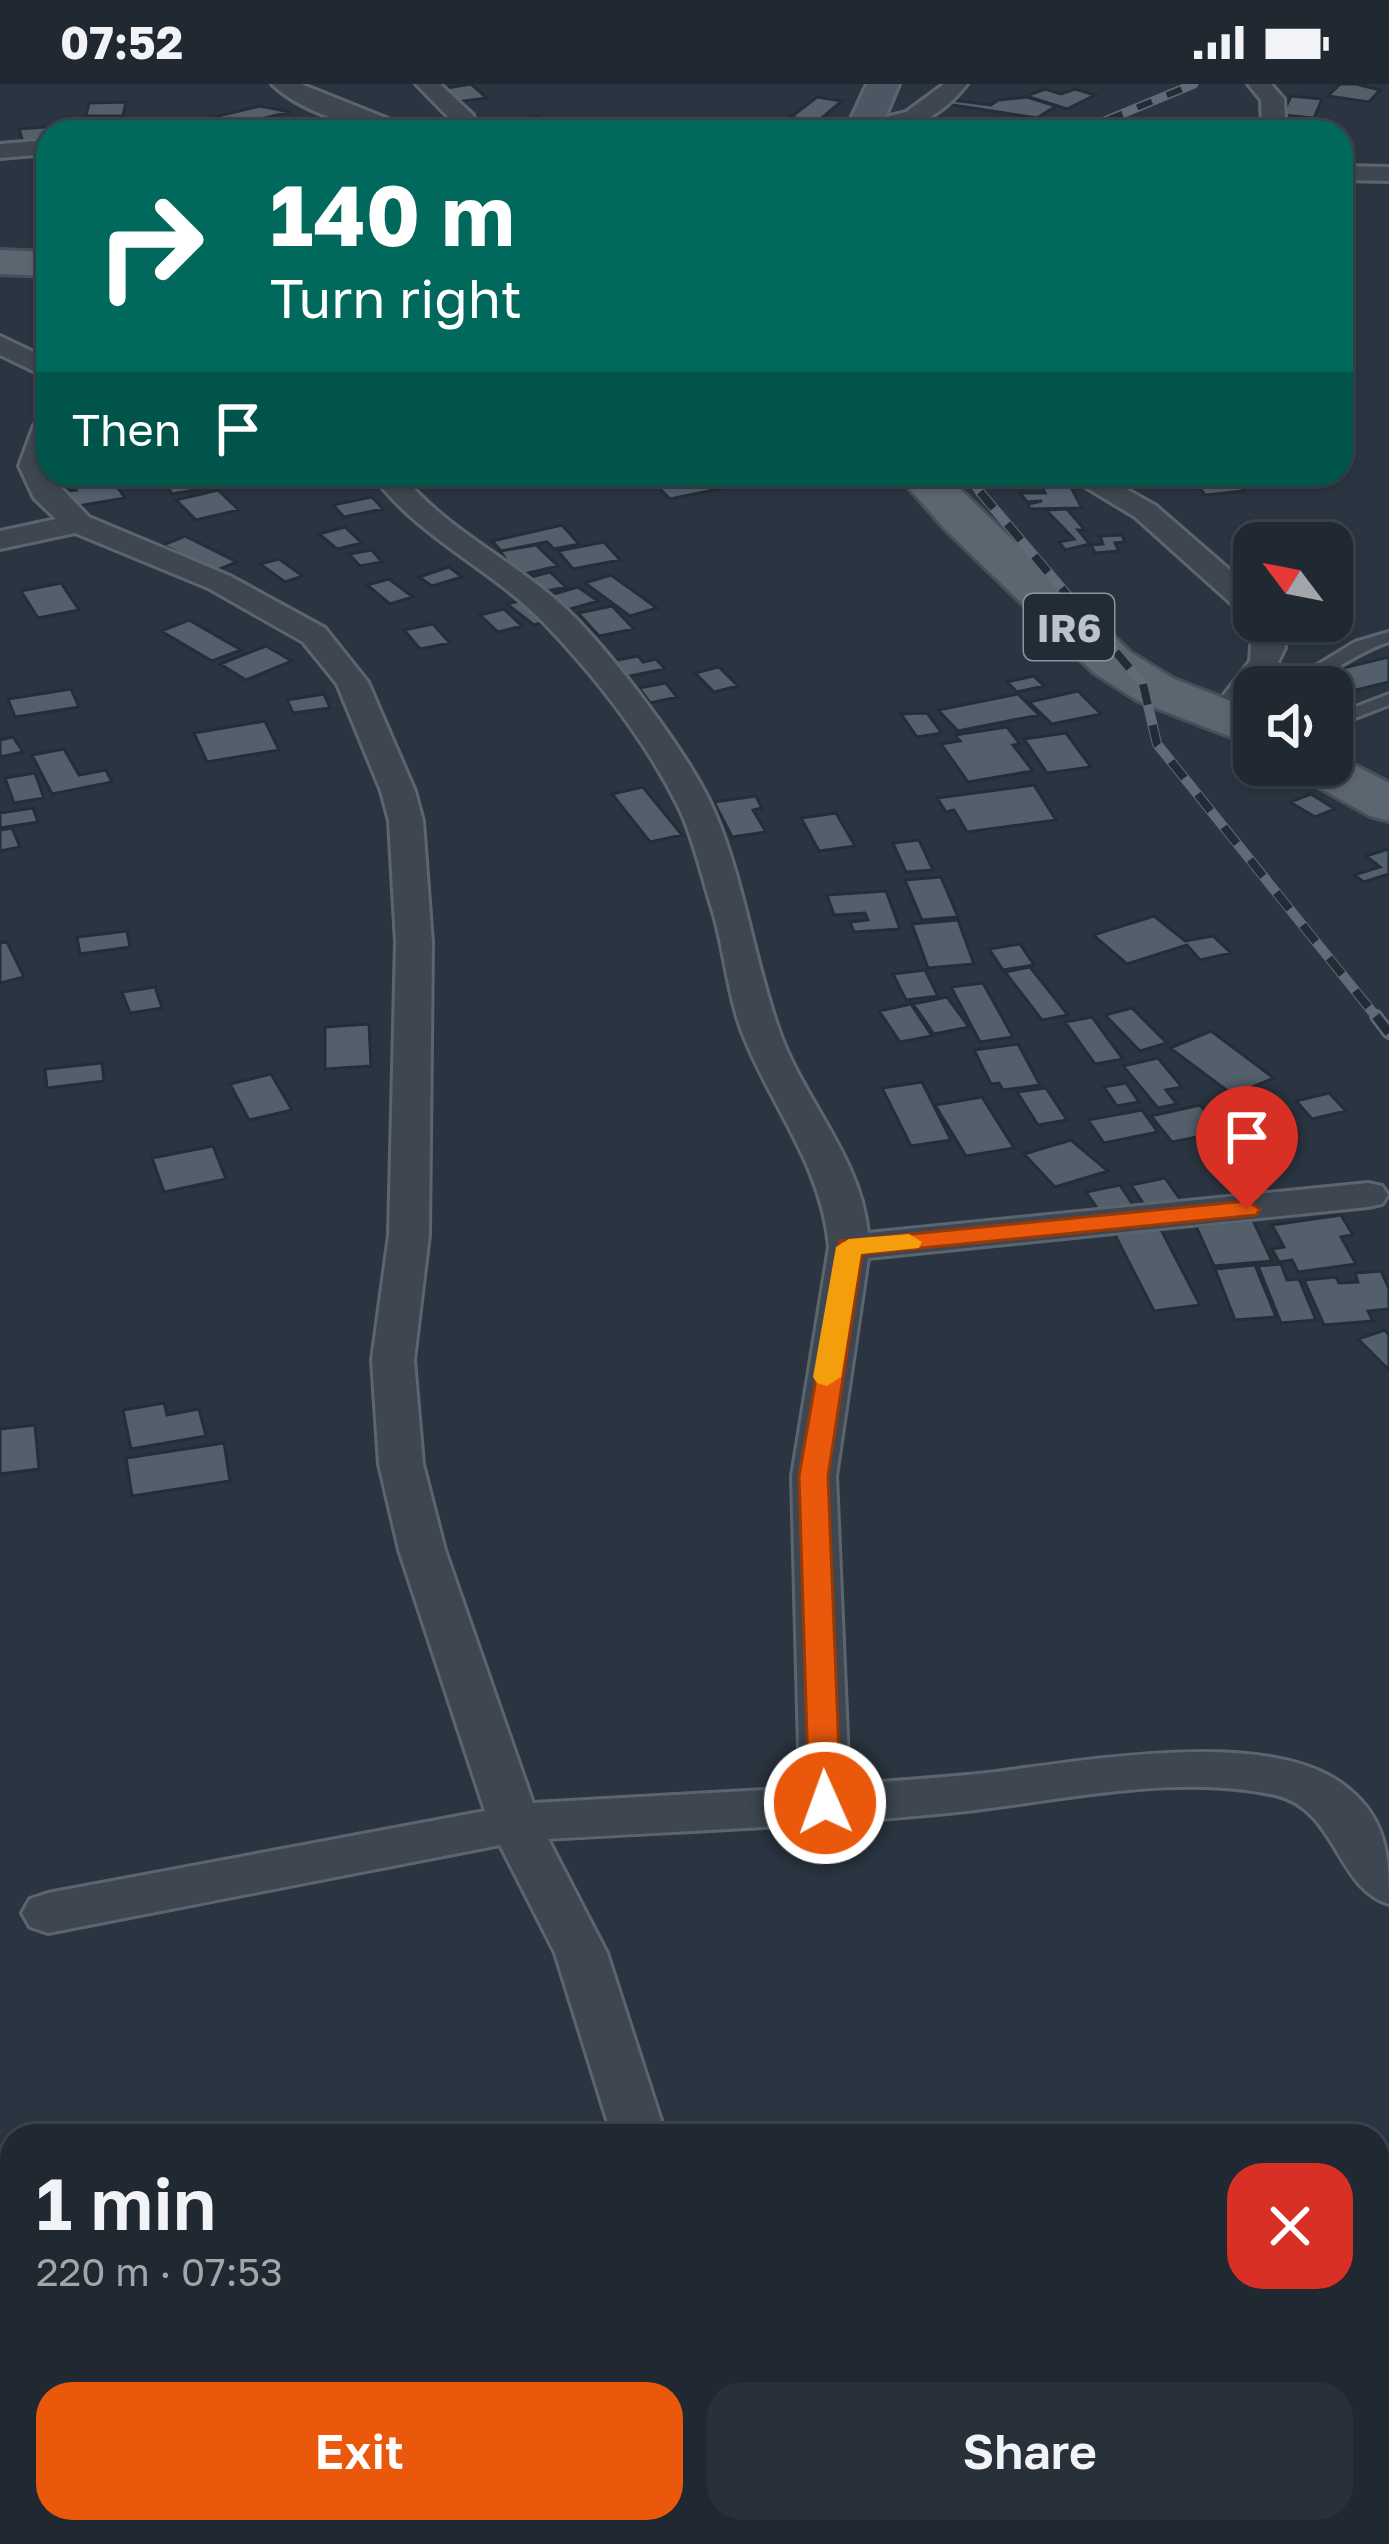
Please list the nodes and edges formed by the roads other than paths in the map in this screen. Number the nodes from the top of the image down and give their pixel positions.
1 (284, 84) edge
2 (428, 84) edge
3 (884, 84) edge
4 (956, 84) edge
5 (1259, 84) edge
6 (371, 120) edge
7 (465, 120) edge
8 (867, 120) edge
9 (910, 120) edge
10 (1273, 120) edge
11 (36, 148) edge
12 (0, 151) edge
13 (1353, 173) edge
14 (1389, 174) edge
15 (0, 262) edge
16 (36, 264) edge
17 (0, 344) edge
18 (36, 364) edge
19 (43, 486) edge
20 (395, 486) edge
21 (930, 486) edge
22 (1100, 486) edge
23 (78, 523) junction
24 (0, 540) edge
25 (1233, 589) edge
26 (1389, 637) edge
27 (1325, 666) edge
28 (1389, 699) edge
29 (1353, 714) edge
30 (1233, 716) edge
31 (1353, 786) edge
32 (1389, 806) edge
33 (1368, 1196) dead end
34 (849, 1247) junction
35 (825, 1803) junction
36 (514, 1823) junction
37 (1389, 1885) edge
38 (48, 1913) dead end
39 (634, 2124) edge

1 - 6 street
2 - 7 street
3 - 8 main road
4 - 9 street
5 - 10 street
11 - 12 street
13 - 14 street
15 - 16 main road
17 - 18 street
19 - 23 street
20 - 34 street
21 - 30 main road, IR6
22 - 25 street
23 - 24 street
23 - 36 street
26 - 27 lane
28 - 29 lane
31 - 32 main road
33 - 34 street
34 - 35 street
35 - 36 street
35 - 37 street
36 - 38 street
36 - 39 street

